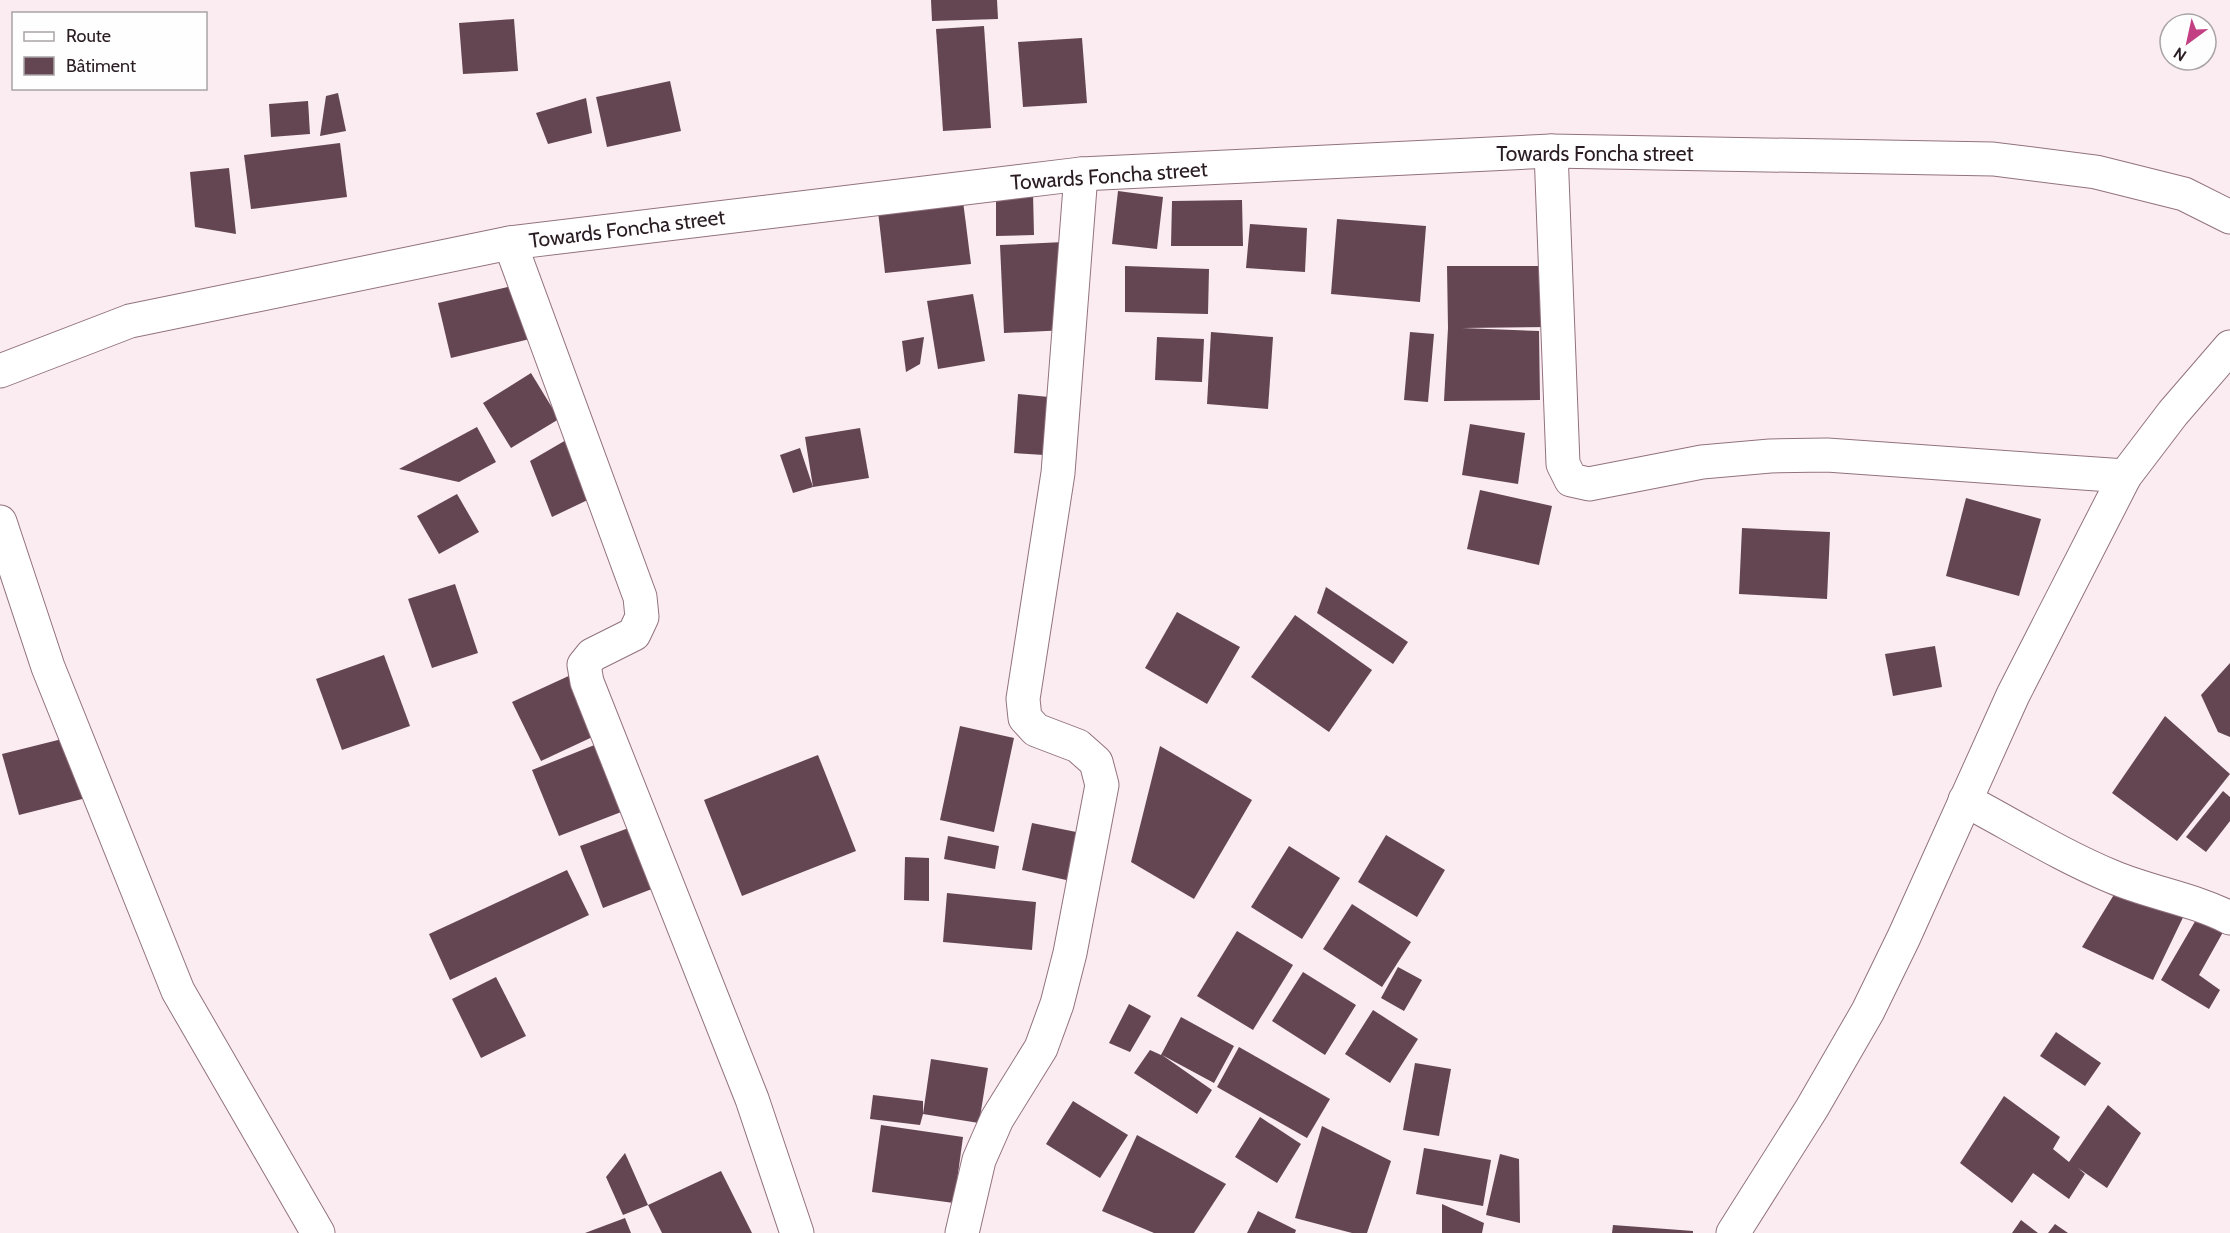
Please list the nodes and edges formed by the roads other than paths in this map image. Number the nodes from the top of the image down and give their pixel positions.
1 (1551, 151) junction
2 (1081, 174) junction
3 (2230, 217) edge
4 (510, 243) junction
5 (2230, 347) edge
6 (0, 371) edge
7 (2126, 476) junction
8 (0, 522) edge
9 (1965, 800) junction
10 (2230, 918) edge
11 (318, 1233) edge
12 (797, 1233) edge
13 (962, 1233) edge
14 (1733, 1233) edge

1 - 2 street, Towards Foncha street
1 - 3 street, Towards Foncha street
1 - 7 street
2 - 4 street, Towards Foncha street
2 - 13 street
4 - 6 street, Towards Foncha street
4 - 12 street
5 - 7 street
7 - 9 street
8 - 11 street
9 - 10 street
9 - 14 street

